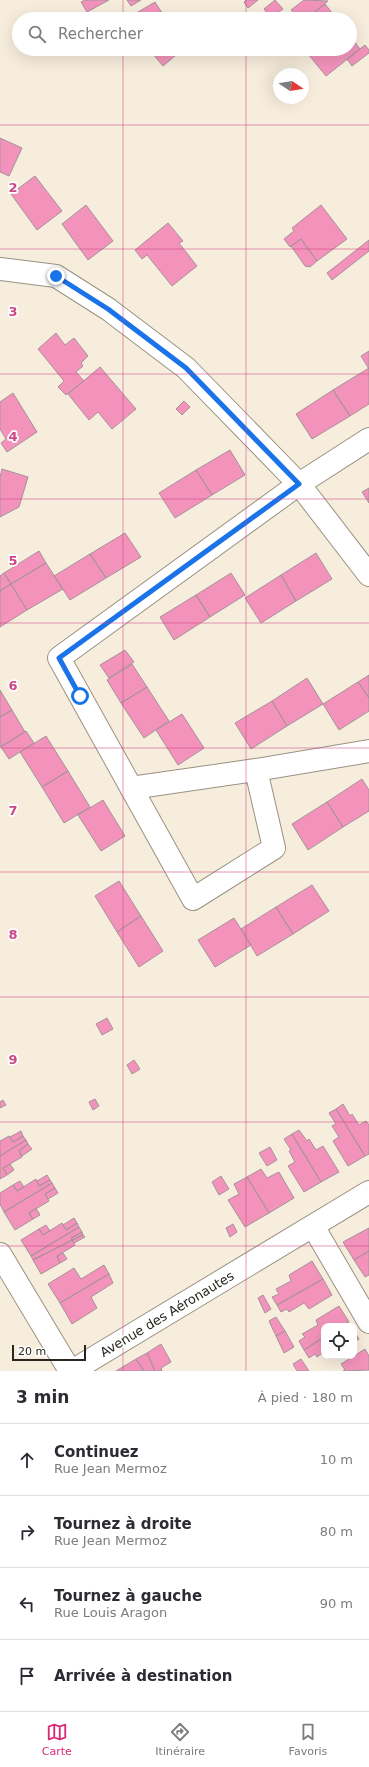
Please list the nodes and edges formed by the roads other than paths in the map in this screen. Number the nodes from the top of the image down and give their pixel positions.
1 (0, 269) edge
2 (369, 440) edge
3 (299, 484) junction
4 (369, 575) edge
5 (369, 751) edge
6 (256, 770) junction
7 (131, 788) junction
8 (369, 1192) edge
9 (313, 1226) junction
10 (0, 1254) edge
11 (369, 1322) edge
12 (71, 1371) edge

1 - 3 street
2 - 3 street
3 - 4 street
3 - 7 street
5 - 6 street
6 - 7 street
6 - 7 street
8 - 9 street, Avenue des Aéronautes
9 - 11 street
9 - 12 street, Avenue des Aéronautes
10 - 12 street

